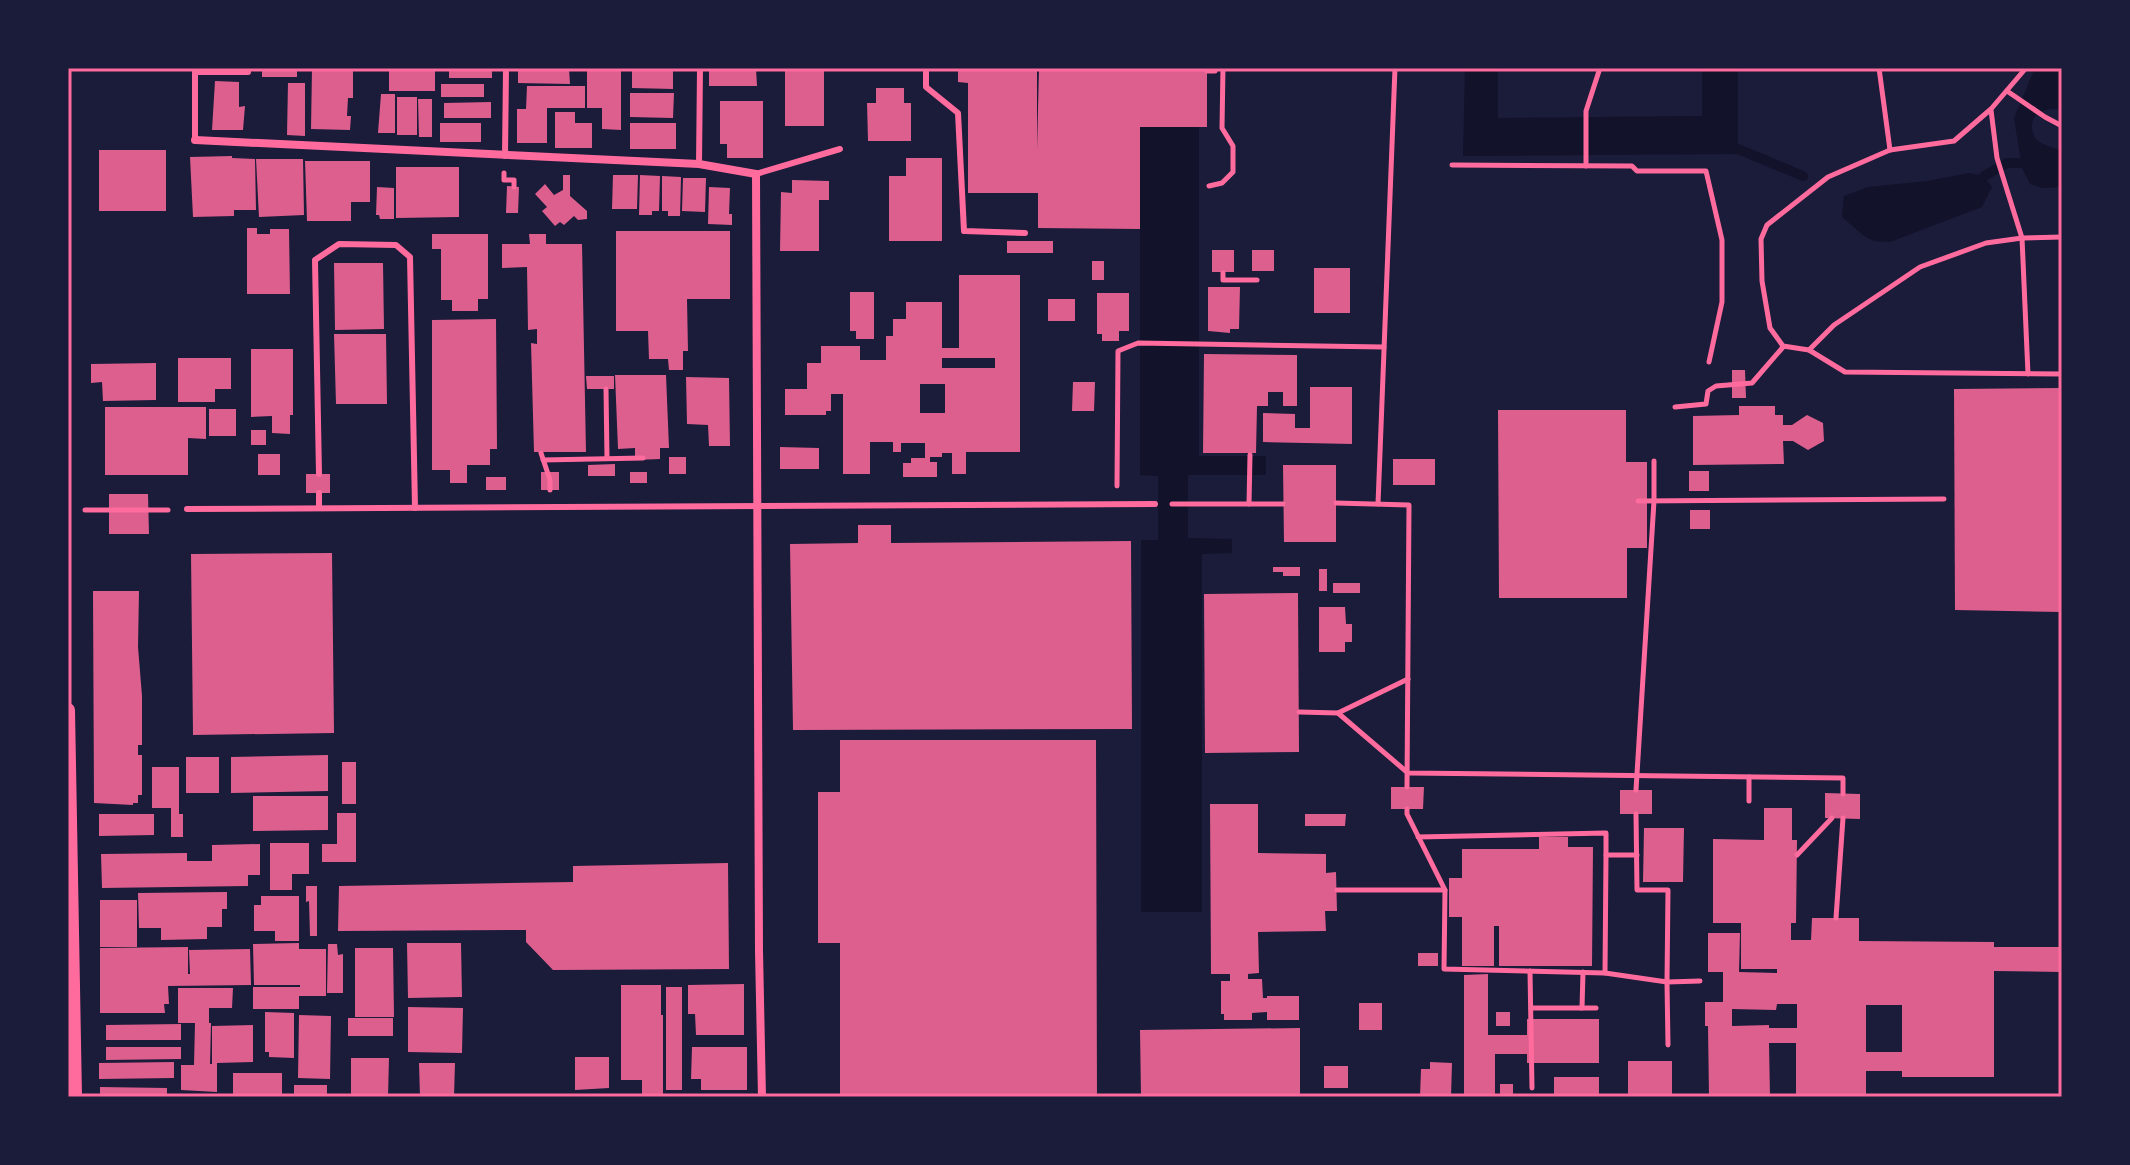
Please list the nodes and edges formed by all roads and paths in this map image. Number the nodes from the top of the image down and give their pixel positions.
1 (248, 68) edge
2 (506, 68) edge
3 (700, 68) edge
4 (926, 68) edge
5 (1215, 68) edge
6 (1223, 68) edge
7 (1395, 68) edge
8 (1600, 68) edge
9 (1879, 68) edge
10 (2026, 68) edge
11 (1207, 71) dead end
12 (2007, 91) junction
13 (1991, 109) junction
14 (2062, 126) edge
15 (195, 140) joint
16 (840, 149) dead end
17 (1890, 150) junction
18 (505, 156) junction
19 (699, 164) junction
20 (1452, 165) dead end
21 (1586, 166) junction
22 (756, 174) junction
23 (1209, 186) dead end
24 (1025, 233) dead end
25 (2062, 237) edge
26 (2022, 238) junction
27 (1223, 273) dead end
28 (1257, 280) dead end
29 (1783, 346) junction
30 (1384, 347) junction
31 (1809, 350) junction
32 (1709, 362) dead end
33 (2028, 374) junction
34 (2062, 374) edge
35 (606, 389) dead end
36 (1675, 407) dead end
37 (541, 453) dead end
38 (1250, 455) dead end
39 (607, 458) junction
40 (643, 458) dead end
41 (543, 460) junction
42 (1654, 461) dead end
43 (319, 474) dead end
44 (319, 493) dead end
45 (1944, 499) dead end
46 (1638, 501) dead end
47 (1654, 501) junction
48 (1336, 503) dead end
49 (1155, 504) dead end
50 (1190, 504) dead end
51 (1249, 504) junction
52 (1283, 504) dead end
53 (1378, 504) junction
54 (1117, 505) junction
55 (550, 507) junction
56 (757, 507) junction
57 (319, 508) junction
58 (415, 508) junction
59 (187, 509) dead end
60 (85, 510) dead end
61 (148, 510) dead end
62 (1408, 679) junction
63 (68, 710) edge
64 (1299, 712) dead end
65 (1338, 713) junction
66 (1408, 773) junction
67 (1637, 776) junction
68 (1749, 777) junction
69 (1407, 787) dead end
70 (1636, 790) dead end
71 (1843, 794) dead end
72 (1749, 801) dead end
73 (1407, 809) dead end
74 (1636, 814) dead end
75 (1832, 818) dead end
76 (1843, 818) dead end
77 (1418, 837) junction
78 (1606, 855) junction
79 (1637, 855) junction
80 (1797, 855) dead end
81 (1337, 890) dead end
82 (1445, 890) junction
83 (1836, 918) dead end
84 (1530, 971) junction
85 (1583, 972) junction
86 (1605, 973) junction
87 (1700, 981) dead end
88 (1667, 982) junction
89 (1531, 1008) junction
90 (1582, 1008) junction
91 (1596, 1008) dead end
92 (1668, 1045) dead end
93 (1532, 1088) dead end
94 (75, 1097) edge
95 (762, 1097) edge

1 - 15 lane
2 - 18 lane
3 - 19 lane
4 - 24 lane
5 - 11 path
6 - 23 path
7 - 30 path
8 - 21 path
9 - 17 path
10 - 12 path
12 - 13 path
12 - 14 path
13 - 17 path
13 - 26 path
15 - 18 street
16 - 22 lane
17 - 29 path
18 - 19 street
19 - 22 street
20 - 21 path
21 - 32 path
22 - 56 street
25 - 26 path
26 - 31 path
26 - 33 path
27 - 28 path
29 - 31 path
29 - 36 path
30 - 53 path
30 - 54 path
31 - 33 path
33 - 34 path
35 - 39 path
37 - 41 path
38 - 51 path
39 - 40 path
39 - 41 path
41 - 55 path
42 - 47 path
43 - 58 lane
44 - 57 lane
45 - 47 path
46 - 47 path
47 - 67 path
48 - 53 path
49 - 54 lane
50 - 51 path
51 - 52 path
53 - 62 path
54 - 56 lane
55 - 56 lane
55 - 58 lane
56 - 95 street
57 - 58 lane
57 - 59 lane
60 - 61 path
62 - 65 path
62 - 66 path
63 - 94 street
64 - 65 path
65 - 66 path
66 - 67 path
66 - 69 path
67 - 68 path
67 - 70 path
68 - 71 path
68 - 72 path
73 - 77 path
74 - 79 path
75 - 80 path
76 - 83 path
77 - 78 path
77 - 82 path
78 - 79 path
78 - 86 path
79 - 88 path
81 - 82 path
82 - 84 path
84 - 85 path
84 - 89 path
85 - 86 path
85 - 90 path
86 - 88 path
87 - 88 path
88 - 92 path
89 - 90 path
89 - 93 path
90 - 91 path

